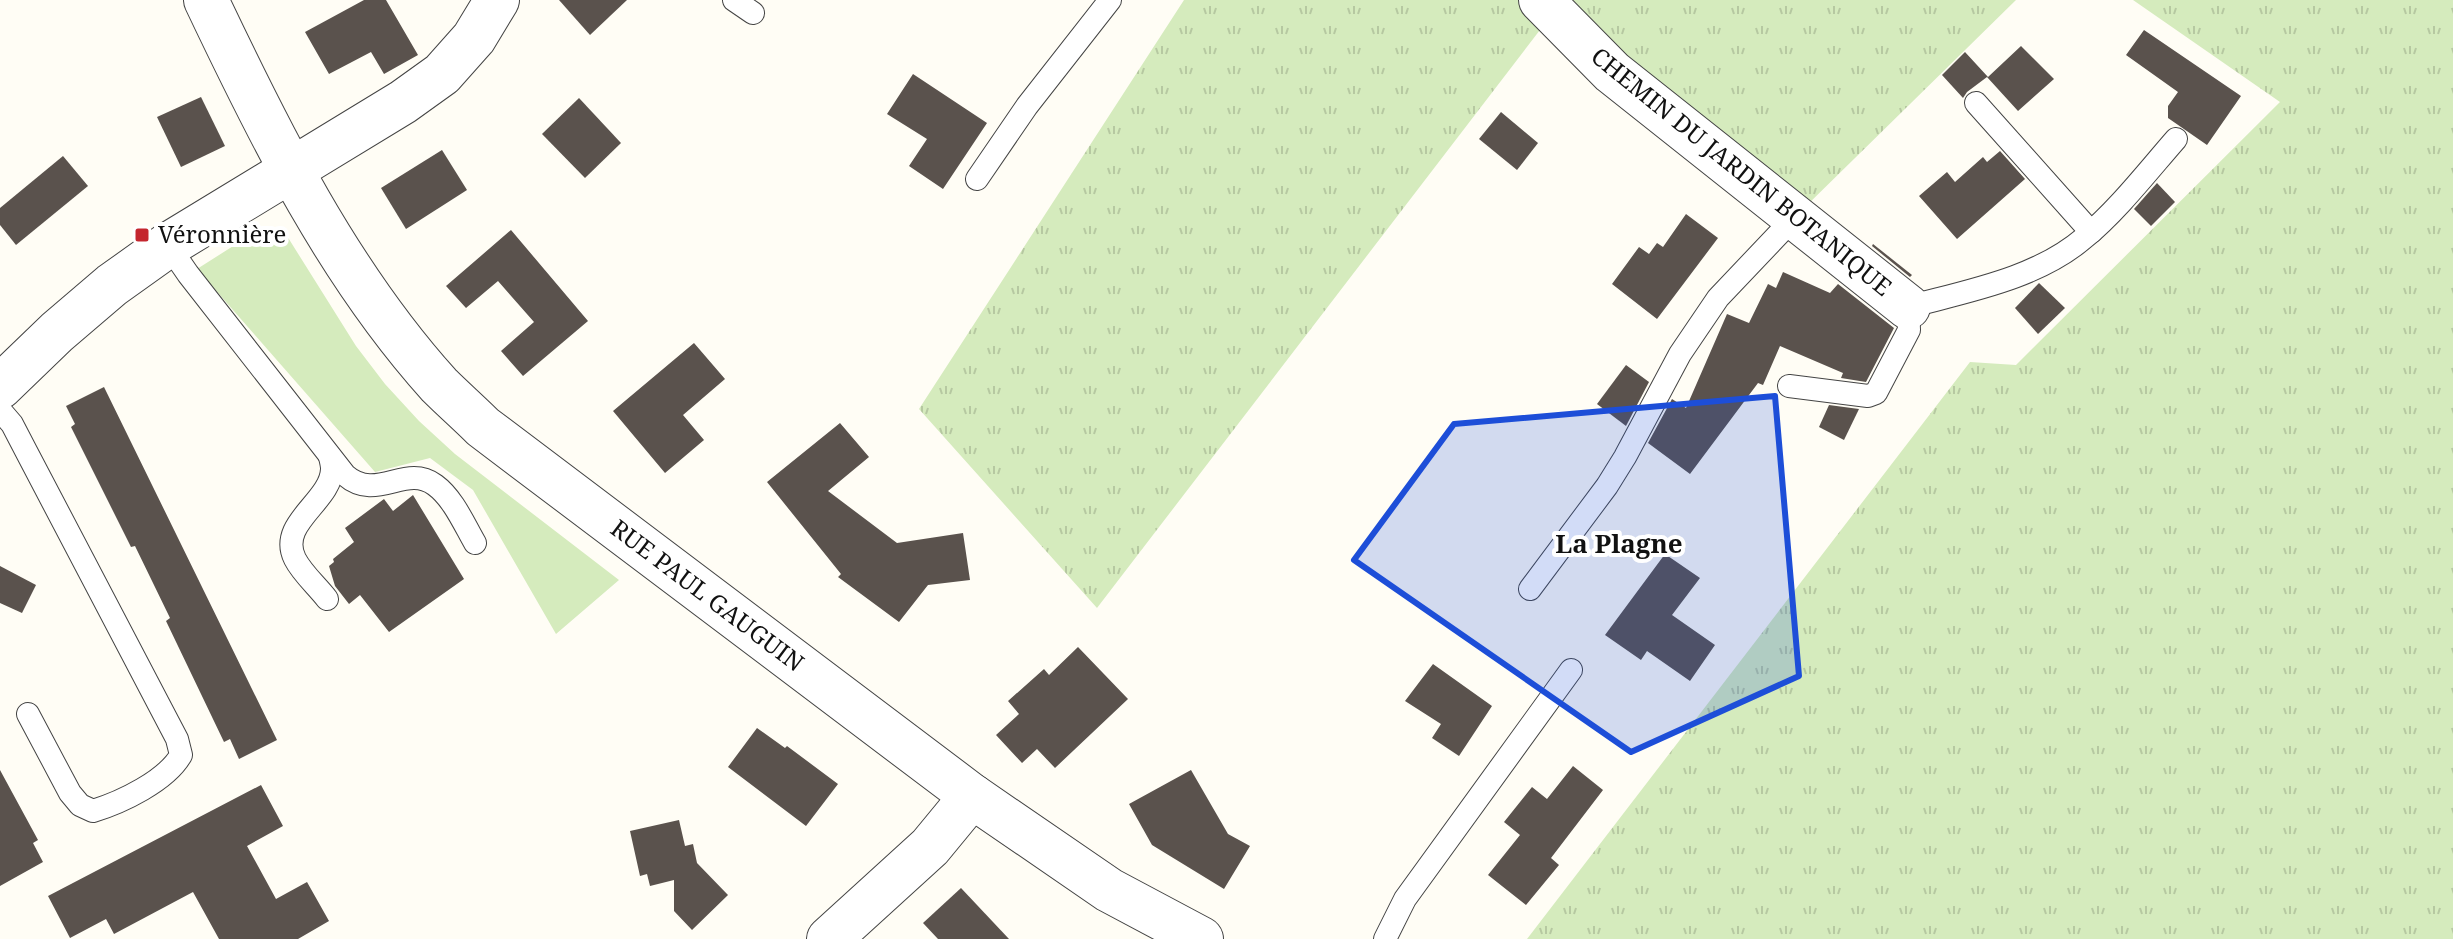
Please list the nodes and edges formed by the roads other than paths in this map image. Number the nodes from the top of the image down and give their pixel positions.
1 (206, 0) edge
2 (497, 0) edge
3 (734, 0) edge
4 (1110, 0) edge
5 (1541, 0) edge
6 (753, 13) dead end
7 (1976, 103) dead end
8 (2176, 139) dead end
9 (292, 171) junction
10 (977, 179) dead end
11 (1794, 218) junction
12 (2091, 232) junction
13 (168, 245) junction
14 (1908, 307) junction
15 (1789, 386) dead end
16 (0, 387) edge
17 (0, 410) edge
18 (330, 457) junction
19 (475, 543) dead end
20 (1530, 589) dead end
21 (327, 599) dead end
22 (1571, 670) dead end
23 (28, 714) dead end
24 (972, 796) junction
25 (829, 939) edge
26 (1201, 939) edge
27 (1385, 939) edge

1 - 9 street, RUE PAUL GAUGUIN
2 - 9 street
3 - 6 lane
4 - 10 lane
5 - 11 street, CHEMIN DU JARDIN BOTANIQUE
7 - 12 lane
8 - 12 lane
9 - 13 street
9 - 24 street, RUE PAUL GAUGUIN
11 - 14 street, CHEMIN DU JARDIN BOTANIQUE
11 - 20 lane
12 - 14 lane
13 - 16 street
13 - 18 lane
14 - 15 lane
17 - 23 lane
18 - 19 lane
18 - 21 lane
22 - 27 lane
24 - 25 street
24 - 26 street, RUE PAUL GAUGUIN

